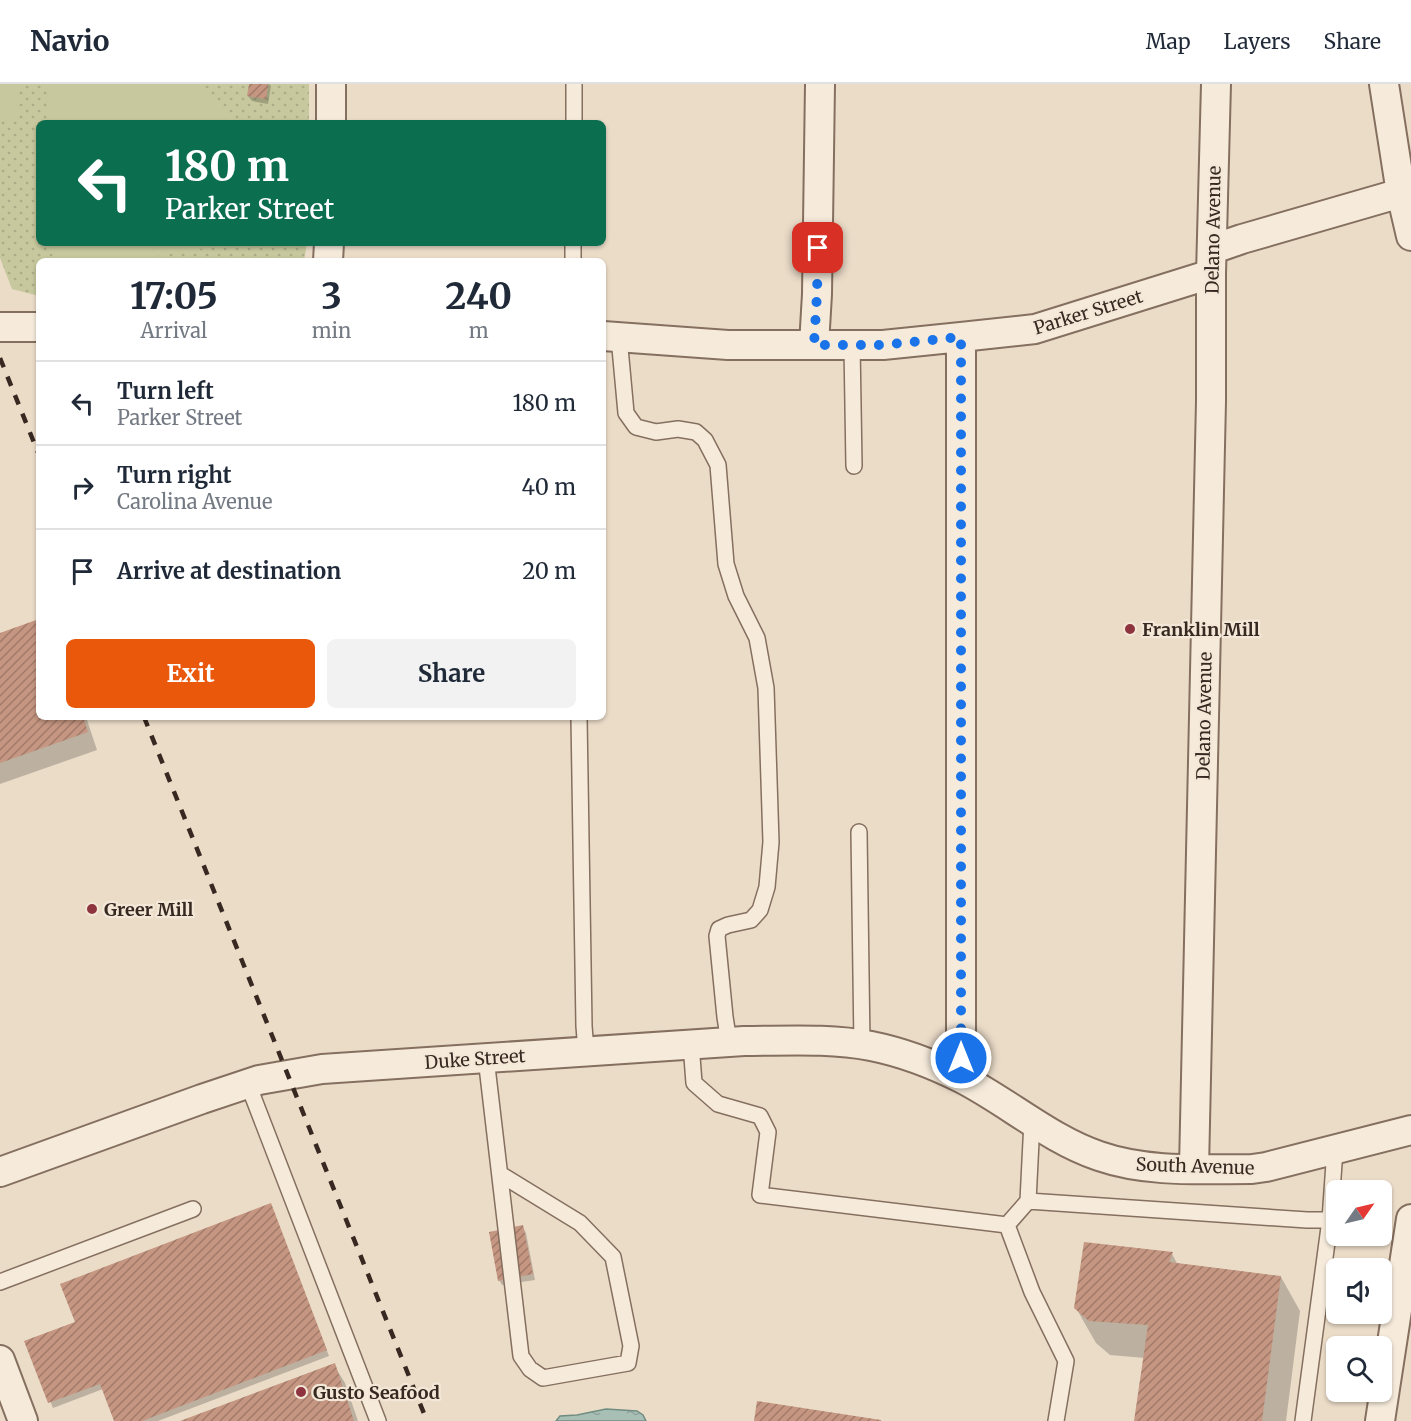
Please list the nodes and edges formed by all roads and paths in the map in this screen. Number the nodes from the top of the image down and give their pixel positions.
1 (331, 84) edge
2 (574, 84) edge
3 (820, 84) edge
4 (1216, 84) edge
5 (1384, 84) edge
6 (331, 120) edge
7 (574, 120) edge
8 (1401, 193) junction
9 (1411, 236) edge
10 (1212, 262) junction
11 (0, 327) edge
12 (36, 327) edge
13 (611, 336) edge
14 (961, 337) junction
15 (814, 345) junction
16 (852, 345) junction
17 (854, 466) dead end
18 (579, 720) edge
19 (859, 831) dead end
20 (729, 1042) junction
21 (691, 1044) junction
22 (862, 1045) junction
23 (586, 1051) junction
24 (486, 1058) junction
25 (961, 1078) junction
26 (248, 1084) junction
27 (1032, 1121) junction
28 (1411, 1130) edge
29 (1335, 1149) junction
30 (1194, 1168) junction
31 (0, 1172) edge
32 (500, 1174) junction
33 (1333, 1180) edge
34 (1028, 1201) junction
35 (193, 1209) dead end
36 (1411, 1219) edge
37 (1326, 1220) edge
38 (1007, 1225) junction
39 (1327, 1246) edge
40 (0, 1282) edge
41 (0, 1359) edge
42 (23, 1421) edge
43 (378, 1421) edge
44 (1056, 1421) edge
45 (1303, 1421) edge
46 (1380, 1421) edge

1 - 6 street
2 - 7 lane
3 - 15 street
4 - 10 street, Delano Avenue
5 - 8 street
8 - 9 street
8 - 10 street, Parker Street
10 - 14 street, Parker Street
10 - 30 street, Delano Avenue
11 - 12 street
13 - 15 street, Parker Street
13 - 20 lane
14 - 16 street, Parker Street
14 - 25 street
15 - 16 street, Parker Street
16 - 17 lane
18 - 23 lane
19 - 22 lane
20 - 21 street, Duke Street
20 - 22 street, Duke Street
21 - 23 street, Duke Street
21 - 38 lane
22 - 25 street, Duke Street
23 - 24 street, Duke Street
24 - 26 street, Duke Street
24 - 32 lane
25 - 27 street, South Avenue
26 - 31 street, Duke Street
26 - 43 lane
27 - 30 street, South Avenue
27 - 34 lane
28 - 29 street, South Avenue
29 - 30 street, South Avenue
29 - 33 lane
32 - 32 lane
34 - 37 lane
34 - 38 lane
35 - 40 lane
36 - 46 street
38 - 44 lane
39 - 45 lane
41 - 42 street

